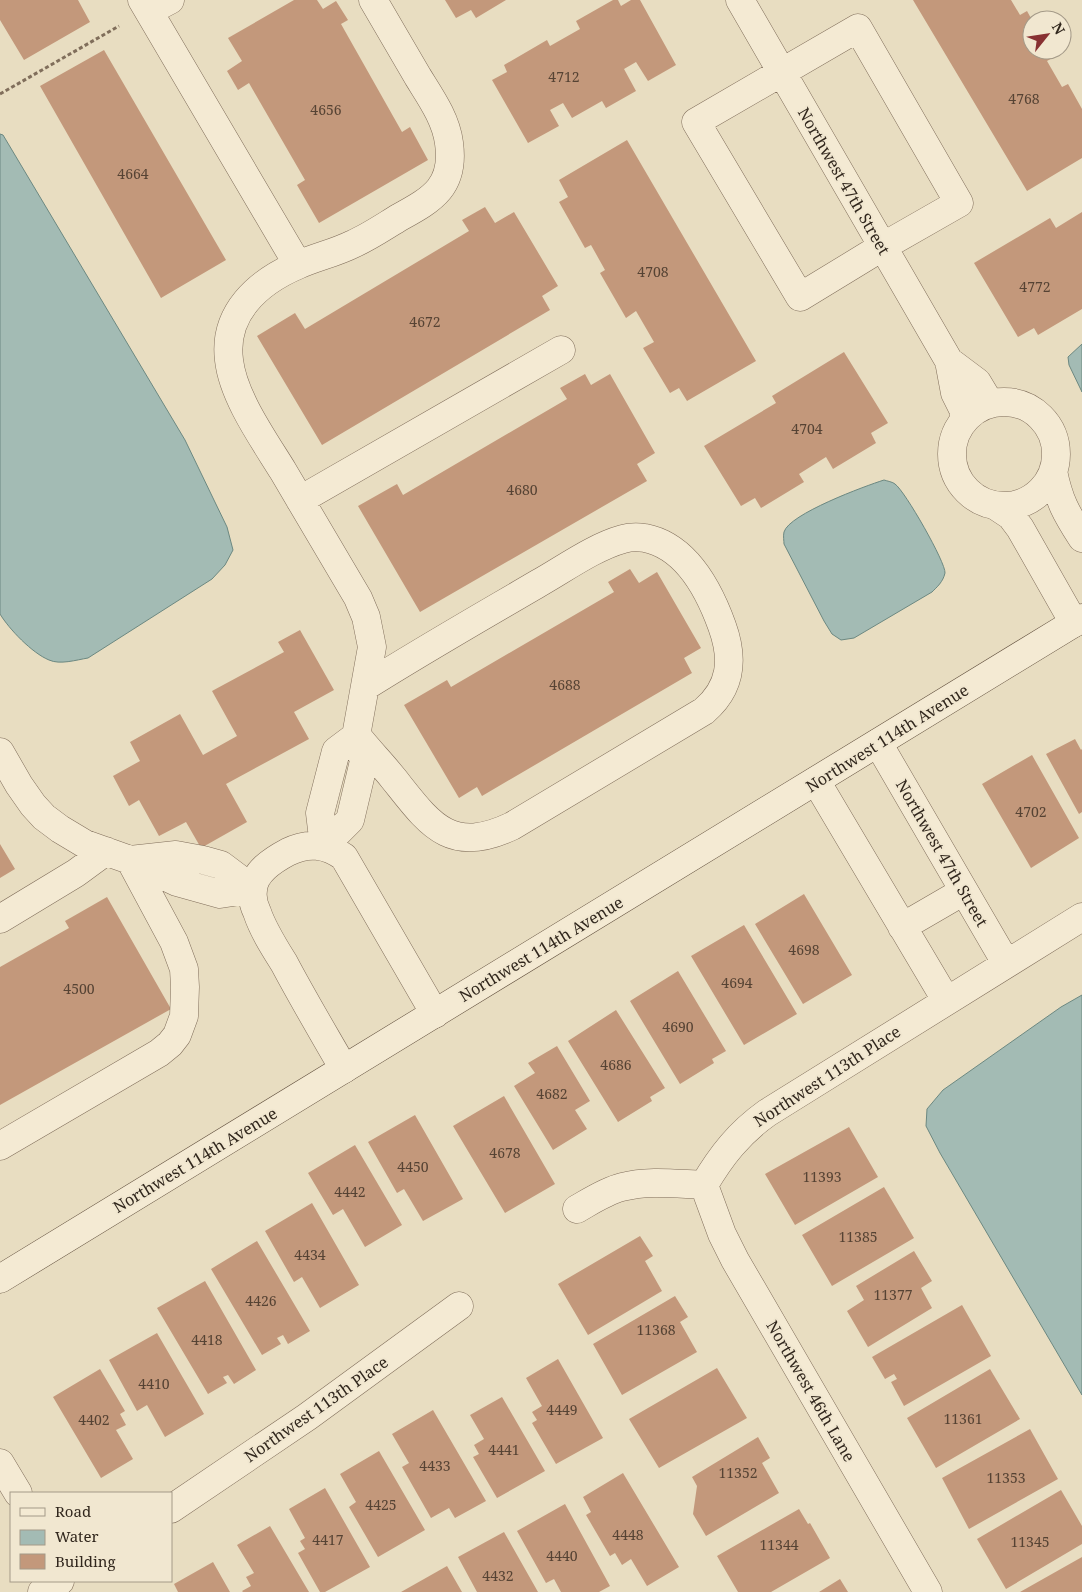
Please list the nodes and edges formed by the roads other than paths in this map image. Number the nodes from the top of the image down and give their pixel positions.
1 (373, 0) edge
2 (740, 0) edge
3 (154, 4) edge
4 (782, 72) junction
5 (882, 247) junction
6 (298, 265) junction
7 (561, 350) dead end
8 (949, 361) junction
9 (992, 402) junction
10 (964, 418) junction
11 (1053, 471) junction
12 (300, 500) junction
13 (996, 506) junction
14 (1082, 538) edge
15 (1078, 621) edge
16 (366, 686) junction
17 (356, 736) junction
18 (878, 743) junction
19 (0, 752) edge
20 (816, 781) junction
21 (324, 846) junction
22 (118, 855) junction
23 (253, 889) junction
24 (964, 891) junction
25 (1082, 917) edge
26 (0, 919) edge
27 (902, 927) junction
28 (1006, 964) junction
29 (946, 1000) junction
30 (435, 1014) junction
31 (344, 1069) junction
32 (0, 1146) edge
33 (704, 1185) junction
34 (576, 1209) dead end
35 (0, 1279) edge
36 (459, 1306) dead end
37 (0, 1463) edge
38 (17, 1492) edge
39 (172, 1508) edge
40 (58, 1582) edge
41 (42, 1592) edge
42 (928, 1592) edge

1 - 6 street
2 - 4 street, Northwest 47th Street
3 - 6 street
4 - 5 street, Northwest 47th Street
4 - 5 street
4 - 5 street
5 - 8 street, Northwest 47th Street
6 - 12 street
7 - 12 street
8 - 9 street, Northwest 47th Street
8 - 10 street, Northwest 47th Street
9 - 10 street
9 - 11 street
10 - 13 street
11 - 13 street
11 - 14 street
12 - 16 street
13 - 15 street
15 - 18 street, Northwest 114th Avenue
16 - 17 street
16 - 17 street
17 - 21 street
18 - 20 street, Northwest 114th Avenue
18 - 24 street, Northwest 47th Street
19 - 22 street
20 - 27 street
20 - 30 street, Northwest 114th Avenue
21 - 23 street
21 - 30 street
22 - 23 street
22 - 26 street
22 - 32 street
23 - 31 street
24 - 27 street
24 - 28 street, Northwest 47th Street
25 - 28 street, Northwest 113th Place
27 - 29 street
28 - 29 street, Northwest 113th Place
29 - 33 street, Northwest 113th Place
30 - 31 street, Northwest 114th Avenue
31 - 35 street, Northwest 114th Avenue
33 - 34 street
33 - 42 street, Northwest 46th Lane
36 - 39 street, Northwest 113th Place
37 - 38 street
40 - 41 street

